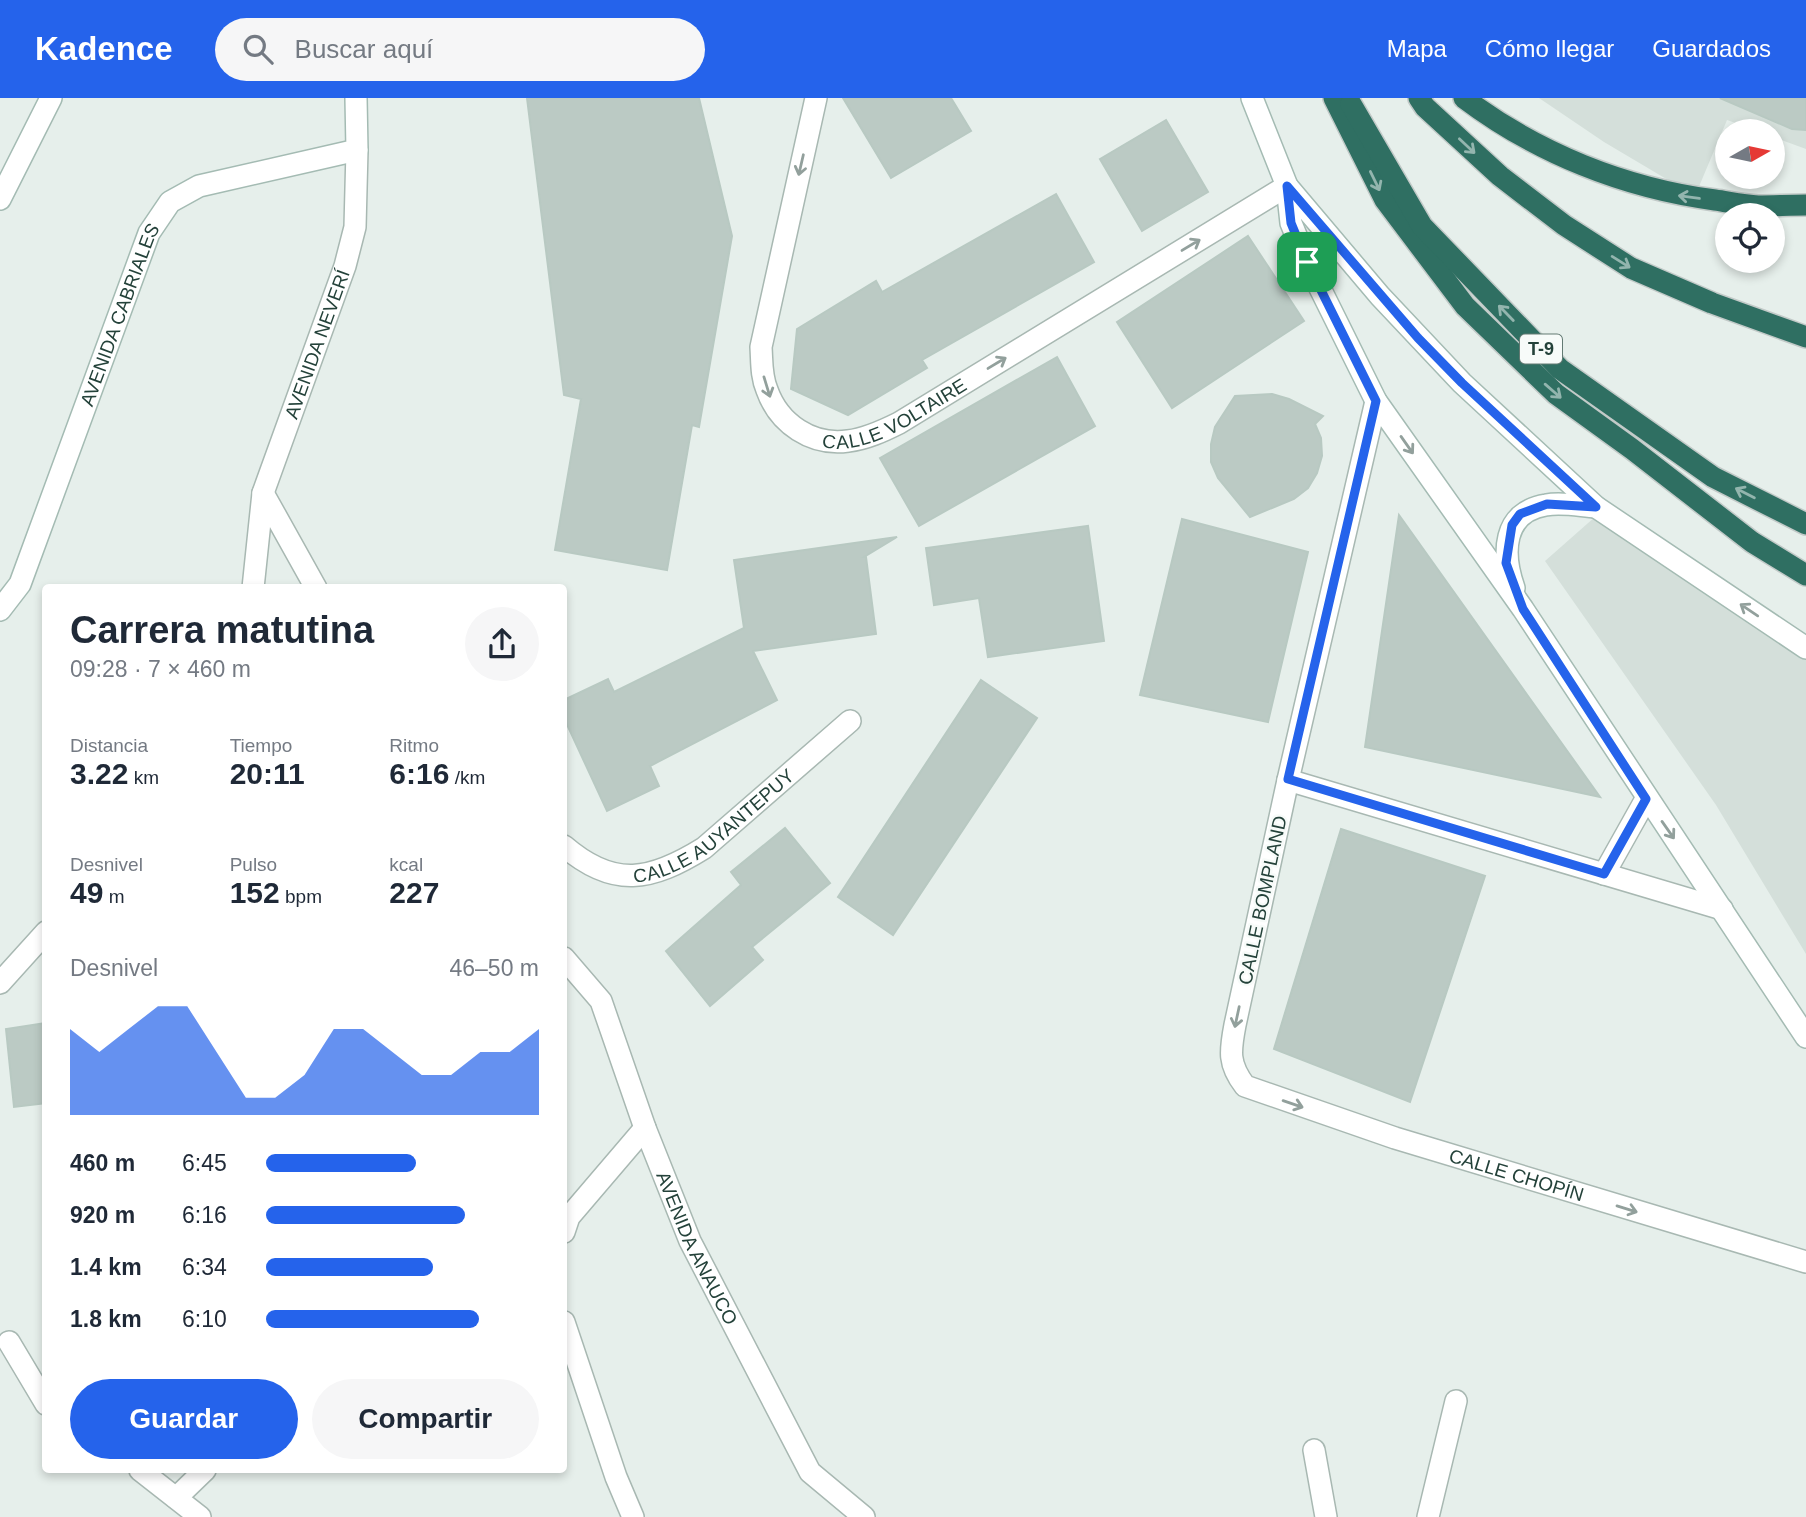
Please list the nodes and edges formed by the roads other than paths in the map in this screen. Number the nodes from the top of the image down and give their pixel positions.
1 (51, 98) edge
2 (356, 98) edge
3 (816, 98) edge
4 (1252, 98) edge
5 (1334, 98) edge
6 (1348, 98) edge
7 (1419, 98) edge
8 (1464, 98) edge
9 (357, 150) junction
10 (1287, 186) junction
11 (0, 199) edge
12 (1806, 205) edge
13 (1806, 337) edge
14 (1376, 401) junction
15 (263, 493) junction
16 (1596, 507) junction
17 (1806, 524) edge
18 (1806, 575) edge
19 (253, 584) edge
20 (314, 584) edge
21 (1523, 609) junction
22 (0, 610) edge
23 (1806, 648) edge
24 (850, 721) dead end
25 (1288, 779) junction
26 (1646, 799) junction
27 (567, 849) edge
28 (1604, 874) junction
29 (1722, 909) junction
30 (42, 936) edge
31 (567, 962) edge
32 (0, 983) edge
33 (1806, 1037) edge
34 (1235, 1072) joint
35 (645, 1128) junction
36 (567, 1223) edge
37 (1806, 1262) edge
38 (567, 1331) edge
39 (9, 1342) dead end
40 (42, 1397) edge
41 (1456, 1401) dead end
42 (1314, 1450) dead end
43 (144, 1473) edge
44 (202, 1473) edge
45 (176, 1499) junction
46 (200, 1517) edge
47 (633, 1517) edge
48 (864, 1517) edge
49 (1326, 1517) edge
50 (1428, 1517) edge

1 - 11 street
2 - 9 street, AVENIDA NEVERÍ
3 -> 10 street, CALLE VOLTAIRE
4 - 10 street
5 -> 18 highway, T-9
17 -> 6 highway, T-9
7 -> 13 highway
12 -> 8 highway
9 - 15 street, AVENIDA NEVERÍ
9 - 22 street, AVENIDA CABRIALES
10 - 14 street
10 - 16 street
14 -> 21 street
14 - 25 street, CALLE BOMPLAND
15 - 19 street, AVENIDA NEVERÍ
15 - 20 street
16 - 21 street
23 -> 16 street
21 - 26 street
24 - 27 street, CALLE AUYANTEPUY
25 - 28 street
25 -> 34 street, CALLE BOMPLAND
26 - 28 street
26 -> 29 street
28 - 29 street
29 - 33 street
30 - 32 street
31 - 35 street, AVENIDA ANAUCO
34 -> 37 street, CALLE CHOPÍN
35 - 36 street
35 - 48 street, AVENIDA ANAUCO
38 - 47 street
39 - 40 street
41 - 50 street
42 - 49 street
43 - 45 street
44 - 45 street
45 - 46 street

